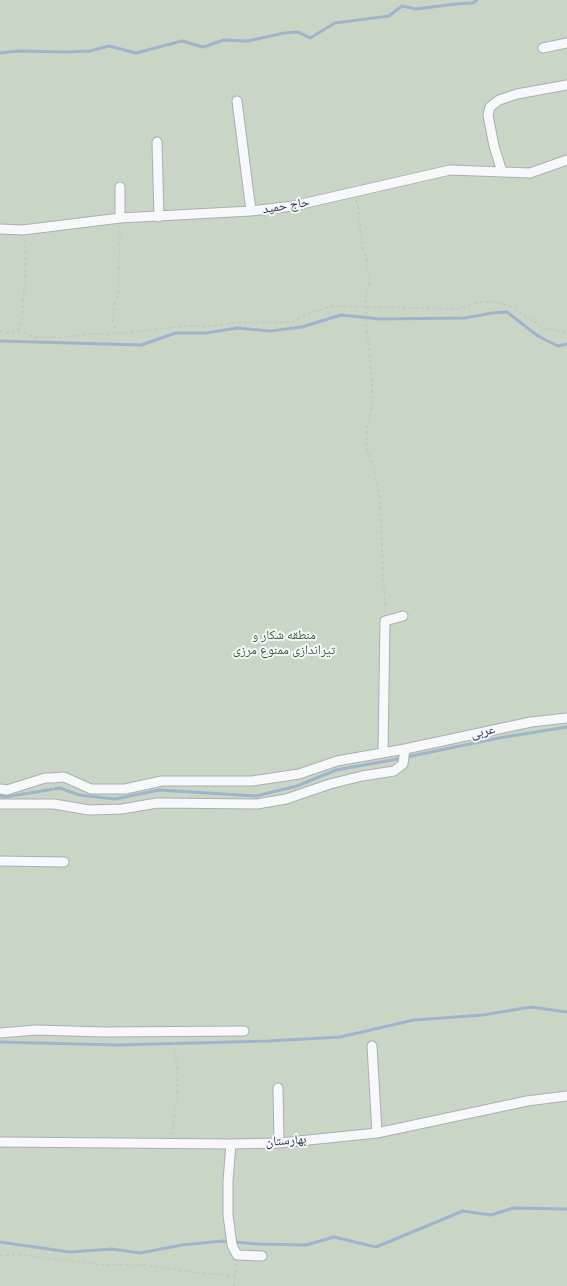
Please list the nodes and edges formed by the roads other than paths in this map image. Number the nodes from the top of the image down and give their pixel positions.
1 (567, 44) edge
2 (543, 48) dead end
3 (567, 85) edge
4 (237, 101) dead end
5 (157, 142) dead end
6 (567, 160) edge
7 (502, 172) junction
8 (120, 187) dead end
9 (250, 211) junction
10 (158, 217) junction
11 (120, 218) junction
12 (0, 229) edge
13 (403, 616) dead end
14 (567, 718) edge
15 (405, 751) junction
16 (383, 752) junction
17 (0, 789) edge
18 (0, 804) edge
19 (0, 861) edge
20 (64, 862) dead end
21 (244, 1031) dead end
22 (0, 1033) edge
23 (372, 1046) dead end
24 (278, 1088) dead end
25 (567, 1096) edge
26 (377, 1133) junction
27 (0, 1142) edge
28 (279, 1143) junction
29 (232, 1144) junction
30 (262, 1256) dead end

1 - 2 street
3 - 7 street
4 - 9 street
5 - 10 street
6 - 7 street, حاج حمید
7 - 9 street, حاج حمید
8 - 11 street
9 - 10 street, حاج حمید
10 - 11 street, حاج حمید
11 - 12 street, حاج حمید
13 - 16 street
14 - 15 street, عربی
15 - 16 street, عربی
15 - 18 street
16 - 17 street, عربی
19 - 20 street
21 - 22 street
23 - 26 street
24 - 28 street
25 - 26 street, بهارستان
26 - 28 street, بهارستان
27 - 29 street, بهارستان
28 - 29 street, بهارستان
29 - 30 street

